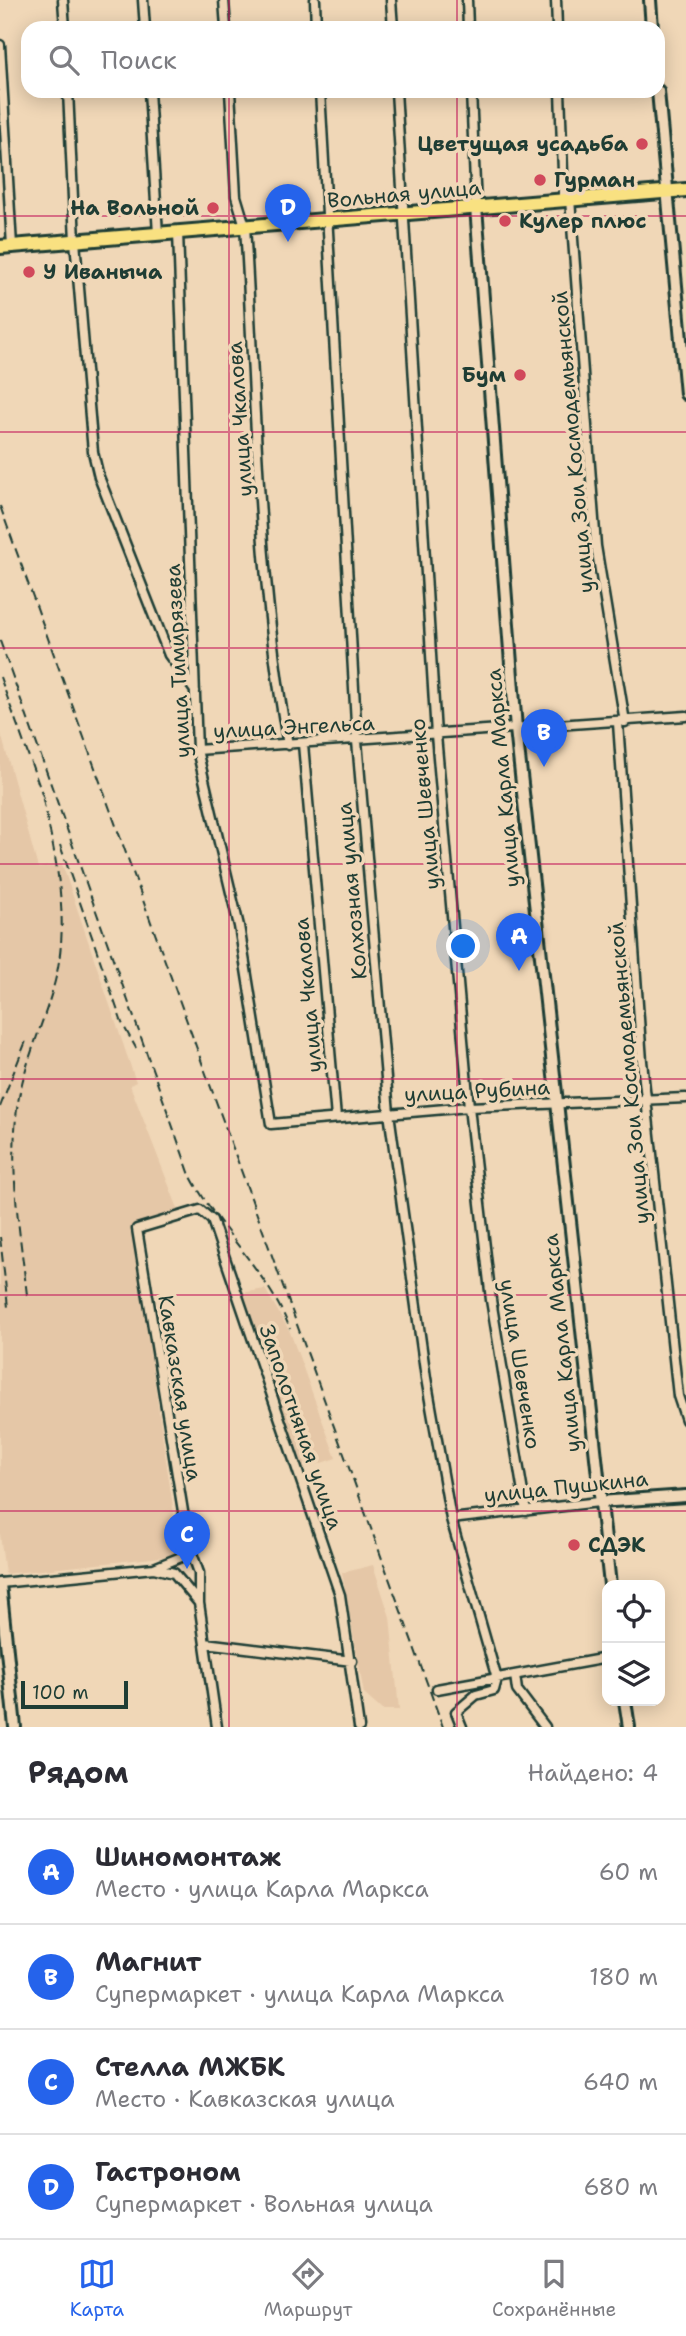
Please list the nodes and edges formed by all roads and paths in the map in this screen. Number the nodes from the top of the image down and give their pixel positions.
1 (63, 0) edge
2 (143, 0) edge
3 (225, 0) edge
4 (315, 0) edge
5 (391, 0) edge
6 (467, 0) edge
7 (556, 0) edge
8 (650, 0) edge
9 (64, 21) edge
10 (144, 21) edge
11 (226, 21) edge
12 (316, 21) edge
13 (392, 21) edge
14 (468, 21) edge
15 (557, 21) edge
16 (652, 21) edge
17 (0, 44) edge
18 (68, 98) edge
19 (149, 98) edge
20 (230, 98) edge
21 (320, 98) edge
22 (396, 98) edge
23 (471, 98) edge
24 (560, 98) edge
25 (659, 98) edge
26 (686, 190) edge
27 (667, 192) junction
28 (567, 200) junction
29 (476, 207) junction
30 (403, 213) junction
31 (327, 220) junction
32 (245, 226) junction
33 (178, 232) junction
34 (158, 233) junction
35 (75, 241) junction
36 (6, 246) edge
37 (686, 394) edge
38 (195, 691) junction
39 (686, 716) edge
40 (621, 722) junction
41 (516, 729) junction
42 (436, 734) junction
43 (357, 741) junction
44 (303, 744) junction
45 (288, 745) junction
46 (197, 750) junction
47 (686, 1098) edge
48 (648, 1100) junction
49 (555, 1105) junction
50 (470, 1107) junction
51 (389, 1113) junction
52 (337, 1118) junction
53 (271, 1124) joint
54 (137, 1229) joint
55 (686, 1420) edge
56 (686, 1496) edge
57 (599, 1502) junction
58 (526, 1511) junction
59 (451, 1519) junction
60 (191, 1553) junction
61 (154, 1568) junction
62 (609, 1580) edge
63 (0, 1584) edge
64 (199, 1603) junction
65 (205, 1643) junction
66 (602, 1659) edge
67 (352, 1661) junction
68 (515, 1675) junction
69 (497, 1679) junction
70 (437, 1689) dead end
71 (626, 1706) edge
72 (15, 1727) edge
73 (217, 1727) edge
74 (359, 1727) edge
75 (462, 1727) edge
76 (545, 1727) edge
77 (629, 1727) edge

1 - 9 street
2 - 10 street
3 - 11 street
4 - 12 street
5 - 13 street
6 - 14 street
7 - 15 street
8 - 16 street
17 - 36 street
18 - 35 street
19 - 34 street
20 - 32 street, улица Чкалова
21 - 31 street, Колхозная улица
22 - 30 street, улица Шевченко
23 - 29 street, улица Карла Маркса
24 - 28 street, улица Зои Космодемьянской
25 - 27 street
26 - 27 main road, Вольная улица
27 - 28 main road, Вольная улица
27 - 37 street
28 - 29 main road, Вольная улица
28 - 40 street, улица Зои Космодемьянской
29 - 30 main road, Вольная улица
29 - 41 street, улица Карла Маркса
30 - 31 main road, Вольная улица
30 - 42 street, улица Шевченко
31 - 32 main road, Вольная улица
31 - 43 street, Колхозная улица
32 - 33 main road, Вольная улица
32 - 45 street, улица Чкалова
33 - 34 main road, Вольная улица
33 - 38 street, улица Тимирязева
34 - 35 main road, Вольная улица
35 - 36 main road, Вольная улица
35 - 38 street
38 - 46 street, улица Тимирязева
39 - 40 street, улица Энгельса
40 - 41 street, улица Энгельса
40 - 48 street, улица Зои Космодемьянской
41 - 42 street, улица Энгельса
41 - 49 street, улица Карла Маркса
42 - 43 street, улица Энгельса
42 - 50 street, улица Шевченко
43 - 44 street, улица Энгельса
43 - 51 street, Колхозная улица
44 - 45 street, улица Энгельса
44 - 52 street, улица Чкалова
45 - 46 street, улица Энгельса
46 - 53 street, улица Тимирязева
47 - 48 street, улица Рубина
48 - 49 street, улица Рубина
48 - 55 street, улица Зои Космодемьянской
49 - 50 street, улица Рубина
49 - 57 street, улица Карла Маркса
50 - 51 street, улица Рубина
50 - 58 street, улица Шевченко
51 - 52 street, улица Рубина
51 - 59 street, Колхозная улица
52 - 53 street, улица Рубина
54 - 60 street, Кавказская улица
54 - 67 street, Заполотняная улица
56 - 57 street, улица Пушкина
57 - 58 street, улица Пушкина
57 - 62 street, улица Карла Маркса
58 - 59 street, улица Пушкина
59 - 69 street, Колхозная улица
60 - 61 street
60 - 64 street, Кавказская улица
61 - 63 street
61 - 64 street
63 - 72 street
64 - 65 street, Кавказская улица
65 - 67 street
65 - 73 street, Кавказская улица
66 - 68 street
67 - 74 street, Заполотняная улица
68 - 69 street
68 - 76 street
69 - 70 street
69 - 75 street
71 - 77 street

